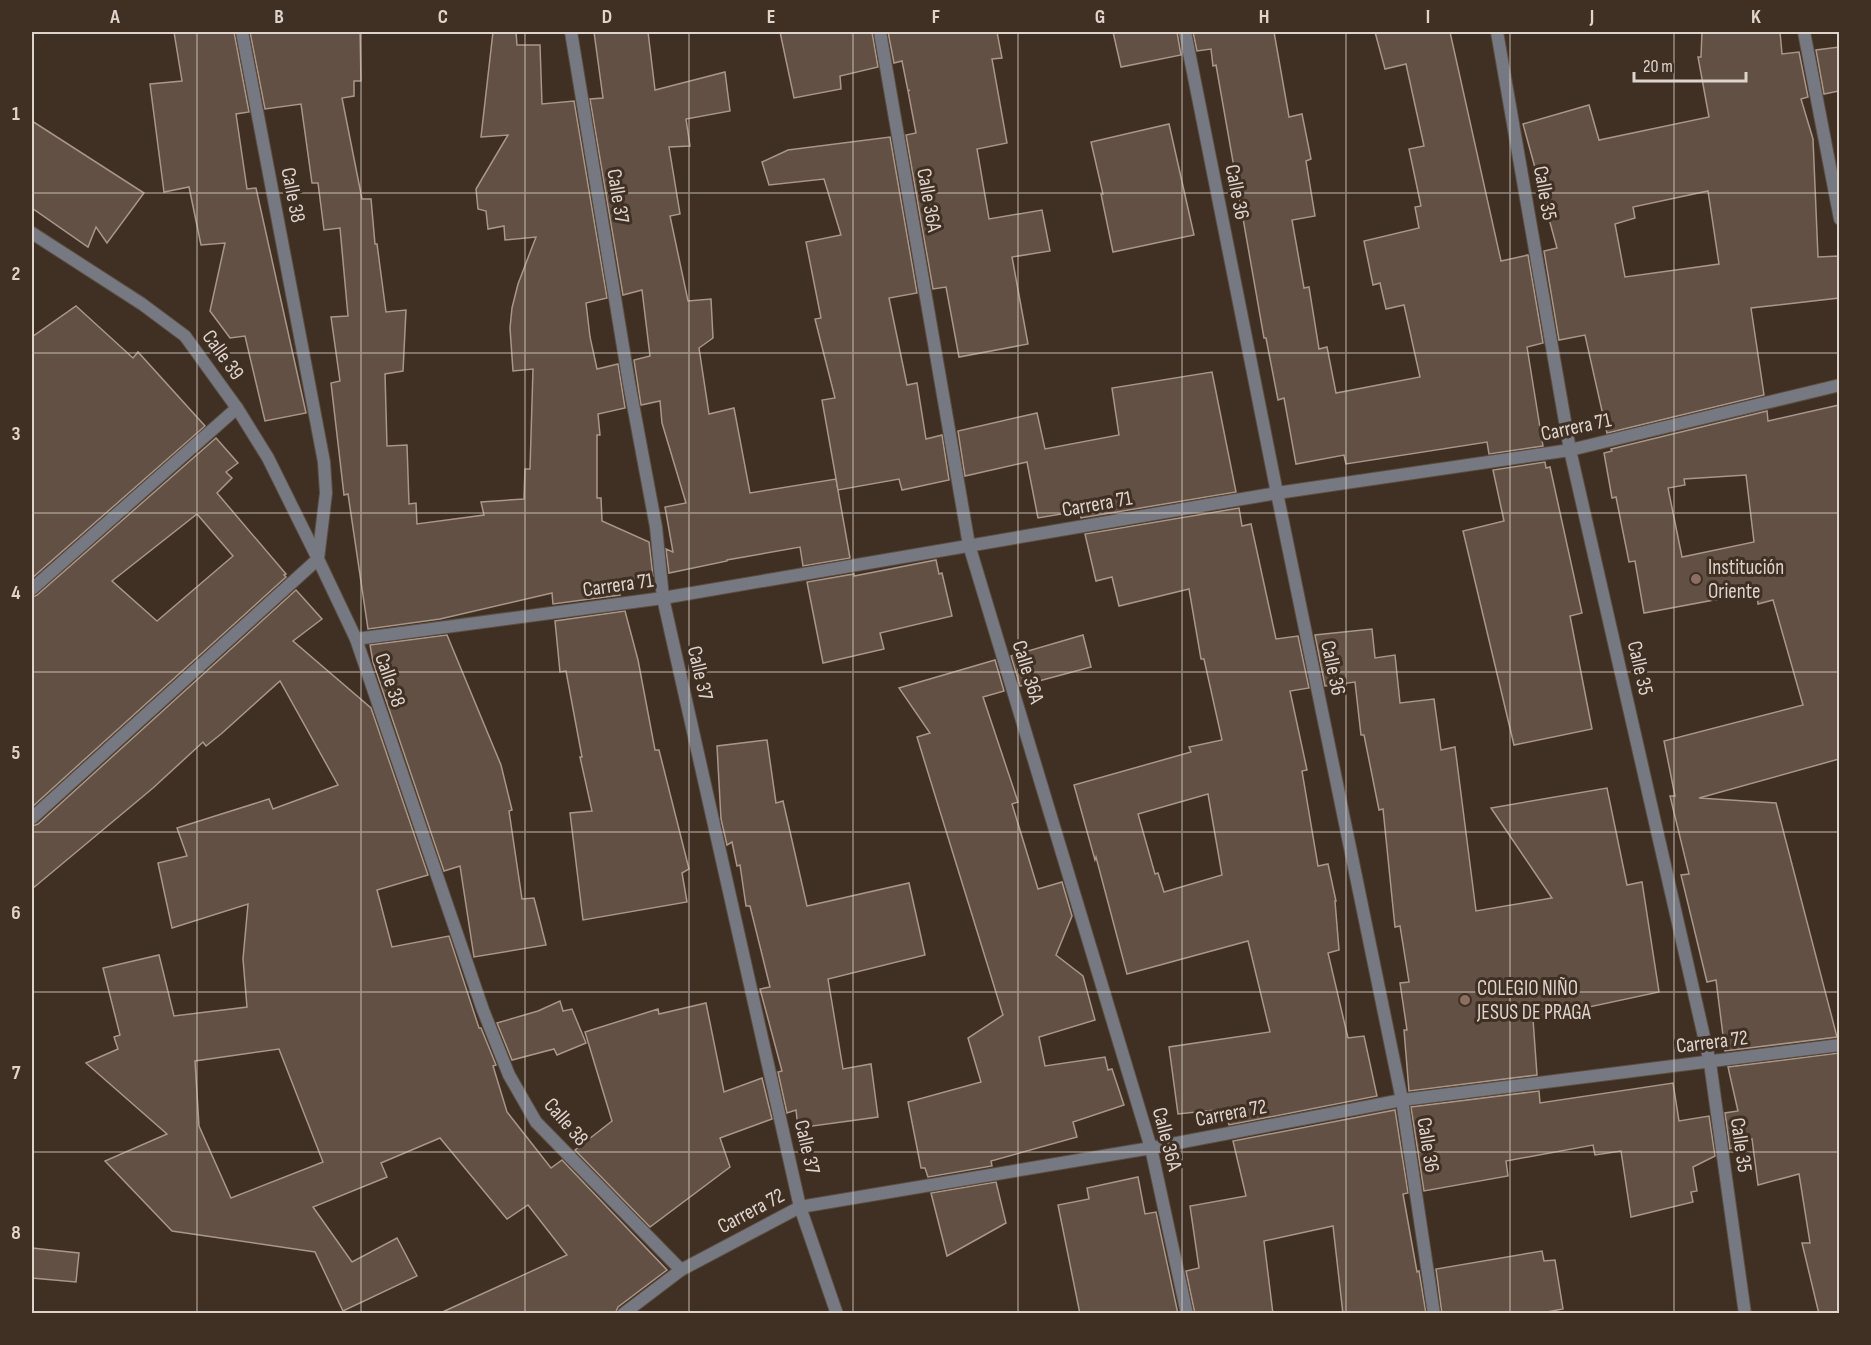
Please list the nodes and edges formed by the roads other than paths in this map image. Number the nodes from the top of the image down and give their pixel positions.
1 (242, 32) edge
2 (571, 32) edge
3 (880, 32) edge
4 (1185, 32) edge
5 (1497, 32) edge
6 (1804, 32) edge
7 (1839, 219) edge
8 (32, 233) edge
9 (1839, 385) edge
10 (237, 408) junction
11 (1570, 450) junction
12 (1277, 493) junction
13 (969, 545) junction
14 (318, 559) junction
15 (32, 589) edge
16 (663, 598) junction
17 (356, 639) junction
18 (32, 818) edge
19 (1839, 1045) edge
20 (1710, 1063) junction
21 (1402, 1100) junction
22 (1151, 1148) junction
23 (801, 1207) junction
24 (681, 1270) junction
25 (623, 1314) edge
26 (837, 1314) edge
27 (1187, 1314) edge
28 (1434, 1314) edge
29 (1745, 1314) edge

1 - 14 street, Calle 38
2 - 16 street, Calle 37
3 - 13 street, Calle 36A
4 - 12 street, Calle 36
5 - 11 street, Calle 35
6 - 7 street
8 - 10 street, Calle 39
9 - 11 street, Carrera 71
10 - 14 street, Calle 39
10 - 15 street
11 - 12 street, Carrera 71
11 - 20 street, Calle 35
12 - 13 street, Carrera 71
12 - 21 street, Calle 36
13 - 16 street, Carrera 71
13 - 22 street, Calle 36A
14 - 17 street, Calle 38
14 - 18 street
16 - 17 street, Carrera 71
16 - 23 street, Calle 37
17 - 24 street, Calle 38
19 - 20 street, Carrera 72
20 - 21 street, Carrera 72
20 - 29 street, Calle 35
21 - 22 street, Carrera 72
21 - 28 street, Calle 36
22 - 23 street, Carrera 72
22 - 27 street, Calle 36A
23 - 24 street, Carrera 72
23 - 26 street, Calle 37
24 - 25 street, Carrera 72

